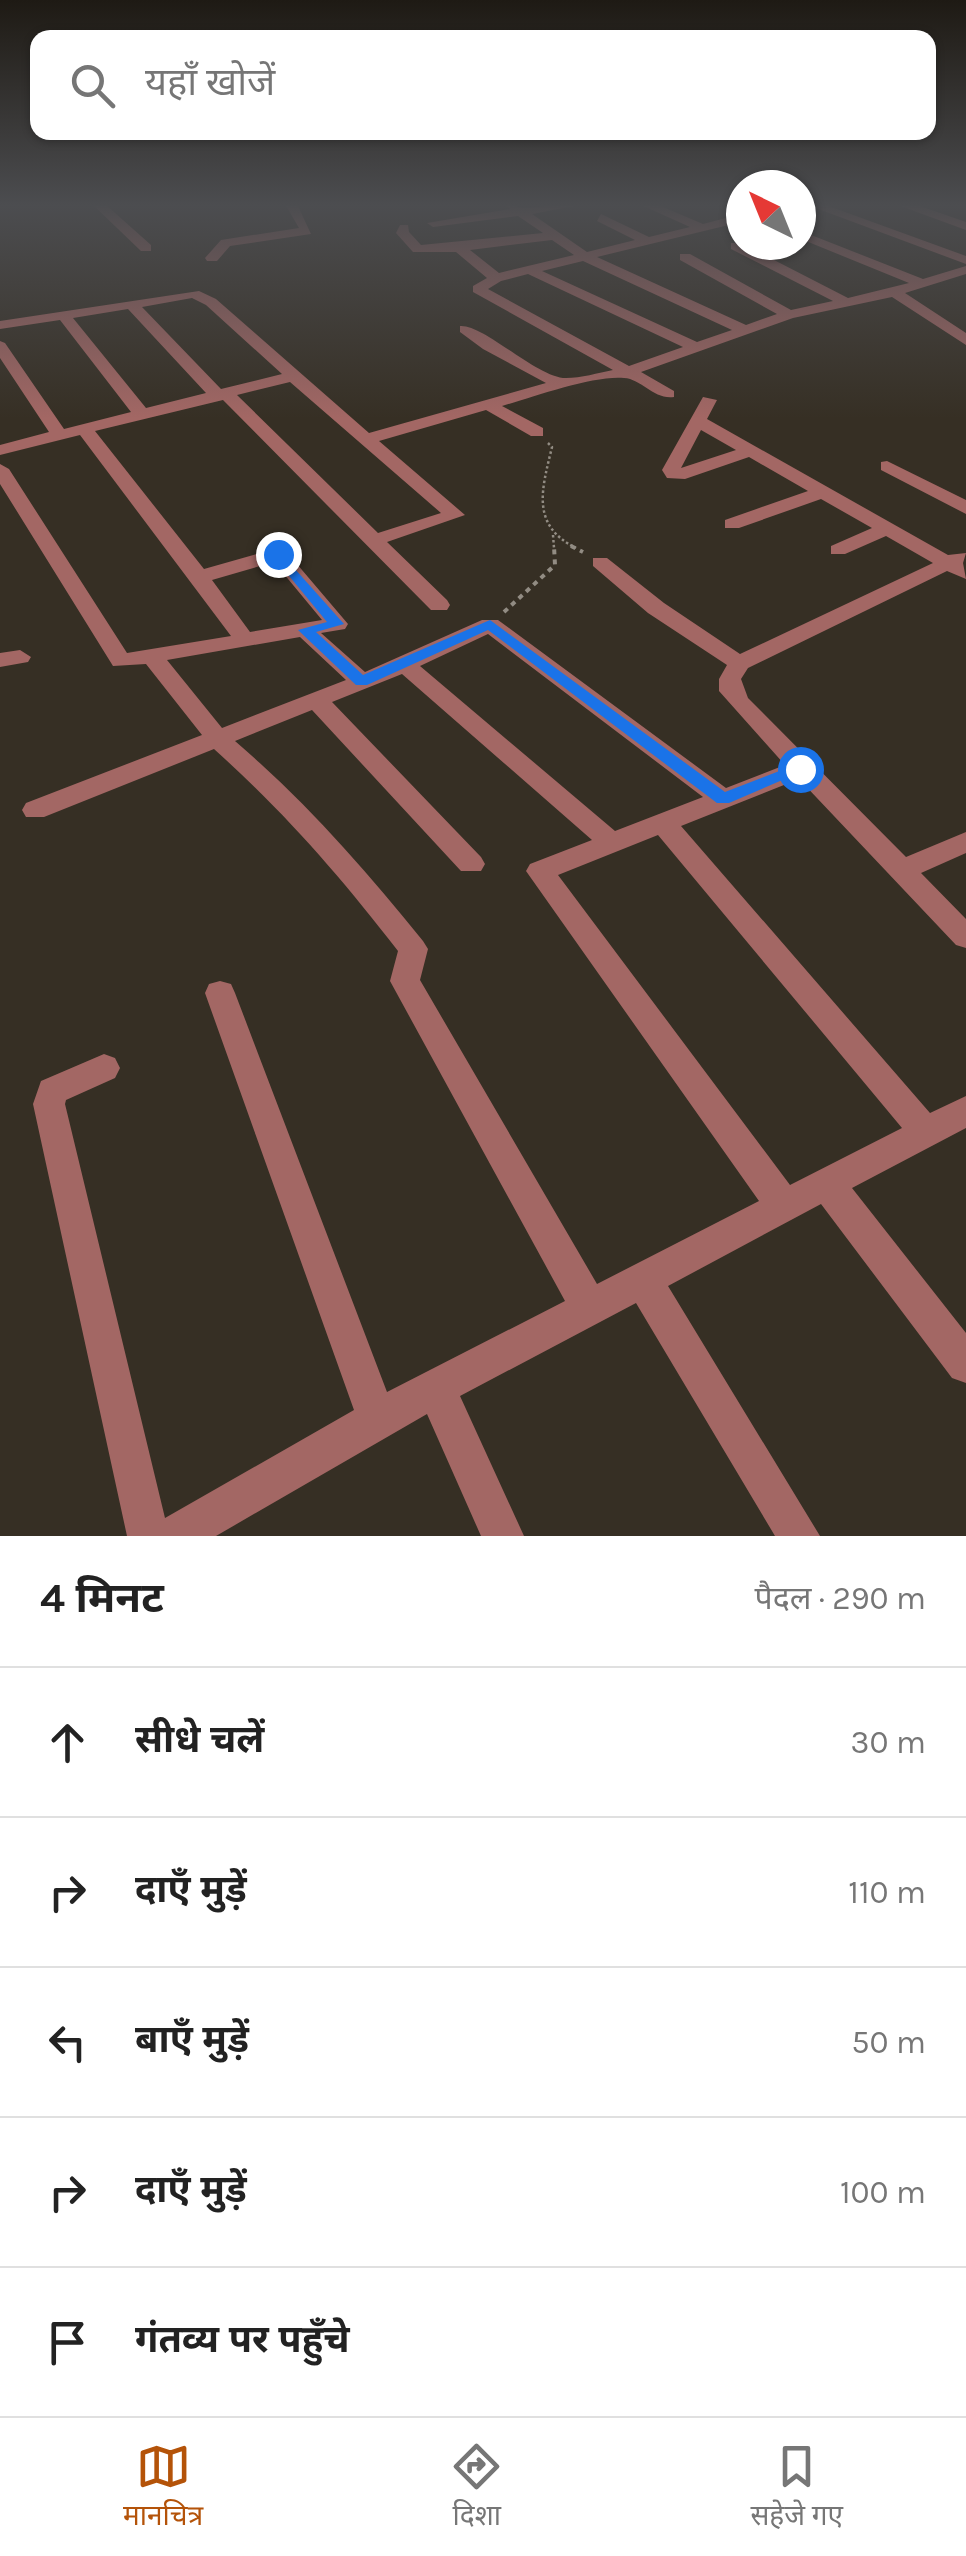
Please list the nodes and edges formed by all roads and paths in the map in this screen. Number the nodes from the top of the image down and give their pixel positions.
1 (493, 276) edge
2 (504, 276) edge
3 (542, 276) edge
4 (627, 276) edge
5 (720, 276) edge
6 (795, 276) edge
7 (903, 276) edge
8 (946, 276) edge
9 (941, 277) junction
10 (496, 278) junction
11 (921, 283) junction
12 (966, 287) edge
13 (894, 292) junction
14 (847, 302) junction
15 (131, 303) junction
16 (920, 306) junction
17 (63, 314) junction
18 (789, 315) junction
19 (966, 323) edge
20 (0, 325) edge
21 (465, 329) dead end
22 (742, 329) junction
23 (966, 340) edge
24 (0, 346) edge
25 (695, 346) junction
26 (624, 373) junction
27 (293, 376) junction
28 (560, 384) junction
29 (668, 394) dead end
30 (222, 395) junction
31 (709, 400) dead end
32 (490, 406) junction
33 (143, 416) junction
34 (698, 421) junction
35 (85, 430) junction
36 (537, 432) joint
37 (60, 436) junction
38 (366, 439) junction
39 (0, 450) edge
40 (749, 451) junction
41 (888, 466) dead end
42 (0, 470) edge
43 (820, 493) junction
44 (966, 508) edge
45 (732, 524) dead end
46 (886, 529) junction
47 (553, 535) junction
48 (375, 540) junction
49 (838, 550) dead end
50 (600, 562) joint
51 (960, 563) edge
52 (199, 577) junction
53 (439, 605) dead end
54 (490, 624) junction
55 (306, 630) junction
56 (246, 640) junction
57 (152, 656) junction
58 (740, 663) junction
59 (405, 665) junction
60 (362, 682) junction
61 (315, 699) junction
62 (218, 739) junction
63 (800, 769) junction
64 (723, 799) junction
65 (35, 810) dead end
66 (662, 822) junction
67 (612, 842) junction
68 (966, 842) edge
69 (471, 864) dead end
70 (900, 870) junction
71 (966, 937) edge
72 (220, 992) dead end
73 (104, 1068) dead end
74 (966, 1111) edge
75 (926, 1132) junction
76 (827, 1184) junction
77 (784, 1206) junction
78 (643, 1280) junction
79 (590, 1308) junction
80 (966, 1364) edge
81 (436, 1388) junction
82 (377, 1419) junction
83 (219, 1526) edge
84 (148, 1536) edge
85 (175, 1536) edge
86 (504, 1536) edge
87 (799, 1536) edge

1 - 10 street
2 - 10 street
3 - 25 street
4 - 22 street
5 - 18 street
6 - 14 street
7 - 11 street
8 - 9 street
9 - 11 street
9 - 12 street
10 - 26 street
11 - 13 street
13 - 14 street
13 - 16 street
14 - 18 street
15 - 17 street
15 - 27 street
15 - 30 street
16 - 19 street
16 - 23 street
17 - 20 street
17 - 33 street
18 - 22 street
21 - 28 street
22 - 25 street
24 - 37 street
25 - 26 street
26 - 28 street
26 - 29 street
27 - 30 street
27 - 38 street
28 - 32 street
30 - 33 street
30 - 48 street
31 - 34 street
32 - 36 street
32 - 38 street
33 - 35 street
34 - 40 street
34 - 40 street
35 - 37 street
35 - 52 street
36 - 47 path
37 - 39 street
38 - 48 street
40 - 43 street
41 - 44 street
42 - 57 street
43 - 45 street
43 - 46 street
46 - 49 street
46 - 51 street
47 - 50 path
47 - 54 path
48 - 53 street
50 - 58 street
51 - 58 street
52 - 55 street
52 - 56 street
54 - 59 street
54 - 64 street
55 - 56 street
55 - 60 street
56 - 57 street
57 - 62 street
58 - 63 street
59 - 60 street
59 - 67 street
60 - 61 street
61 - 62 street
61 - 69 street
62 - 65 street
62 - 79 street
63 - 64 street
63 - 70 street
64 - 66 street
66 - 67 street
66 - 75 street
67 - 77 street
68 - 70 street
70 - 71 street
72 - 82 street
73 - 84 street
74 - 75 street
75 - 76 street
76 - 77 street
76 - 80 street
77 - 78 street
78 - 79 street
78 - 87 street
79 - 81 street
81 - 82 street
81 - 86 street
82 - 83 street
83 - 85 street

